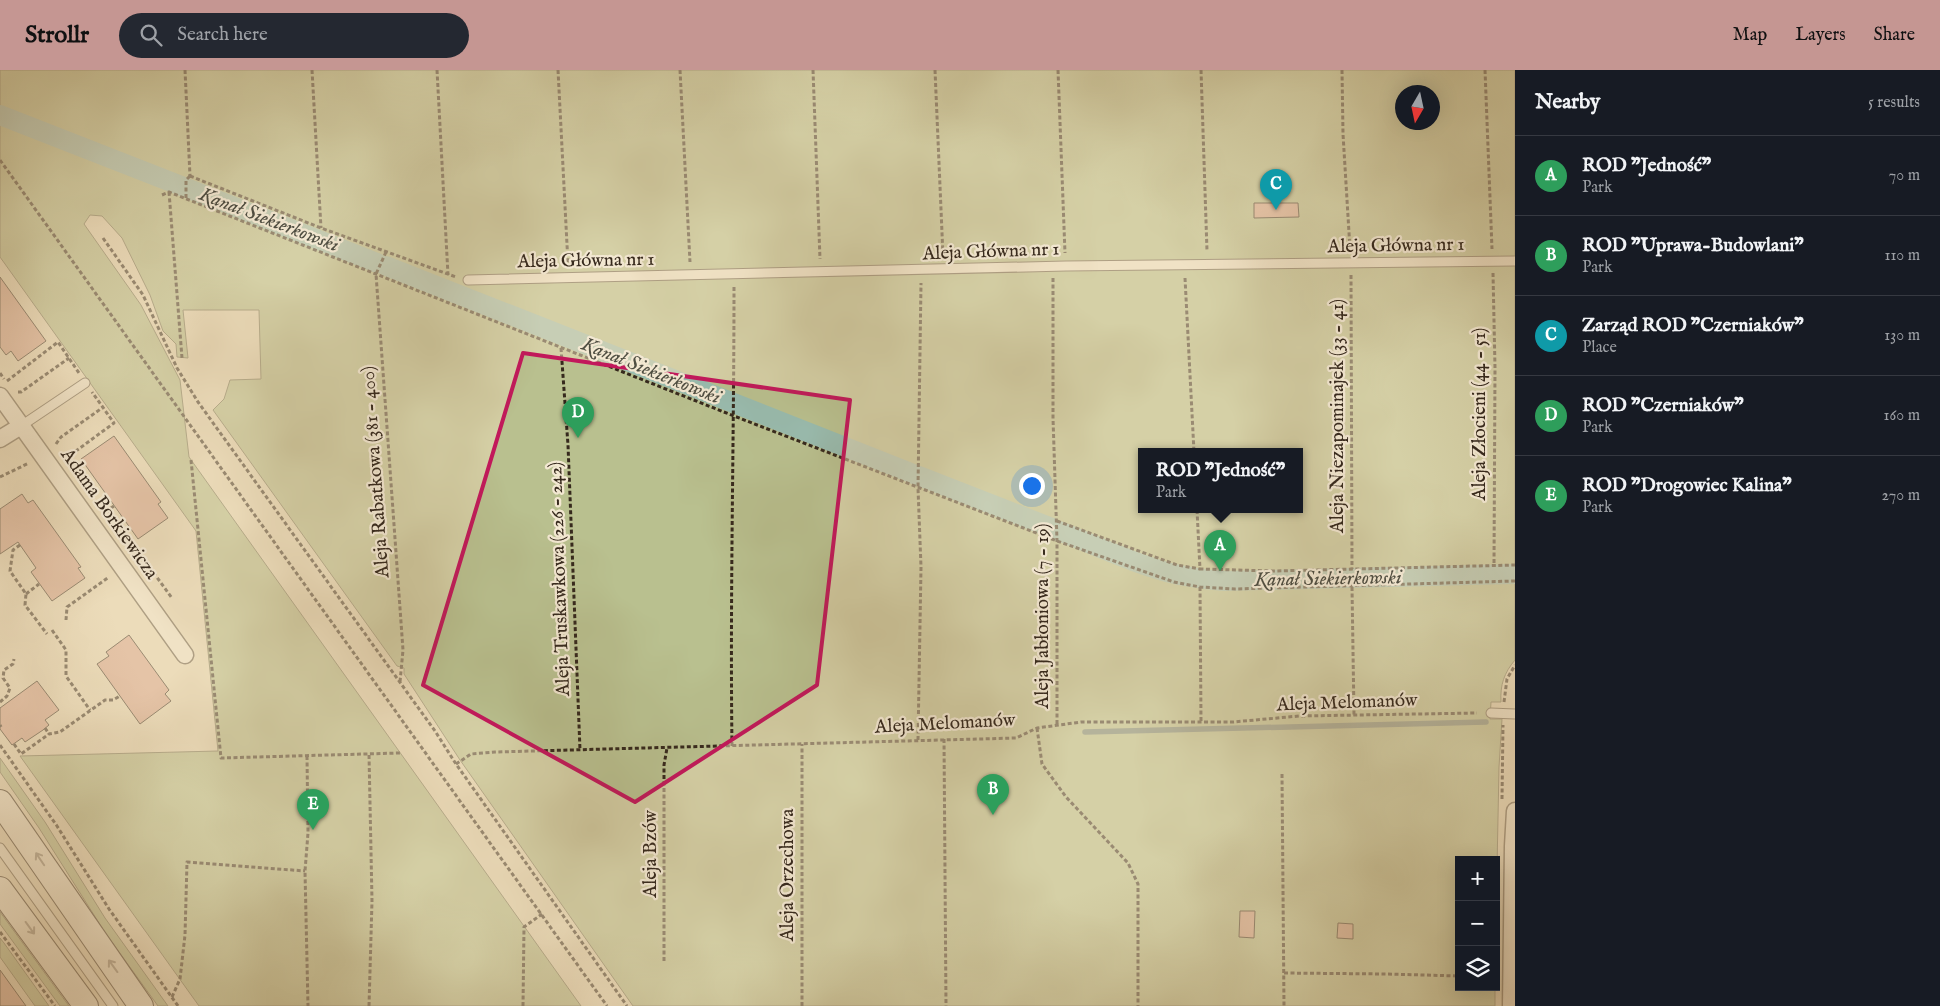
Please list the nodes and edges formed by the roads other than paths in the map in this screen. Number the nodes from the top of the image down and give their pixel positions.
1 (1515, 261) edge
2 (468, 280) road end
3 (85, 383) dead end
4 (6, 393) edge
5 (21, 426) junction
6 (0, 439) edge
7 (184, 655) dead end
8 (1490, 713) road end
9 (1515, 714) edge
10 (0, 802) edge
11 (1515, 811) edge
12 (0, 848) edge
13 (0, 890) edge
14 (86, 1006) edge
15 (113, 1006) edge
16 (141, 1006) edge
17 (1511, 1006) edge

1 - 2 lane, Aleja Główna nr 1
3 - 5 lane
4 - 5 street, Adama Borkiewicza
5 - 6 street
5 - 7 street, Adama Borkiewicza
8 - 9 lane
16 -> 10 main road
11 - 17 street
12 - 15 lane
13 -> 14 main road

